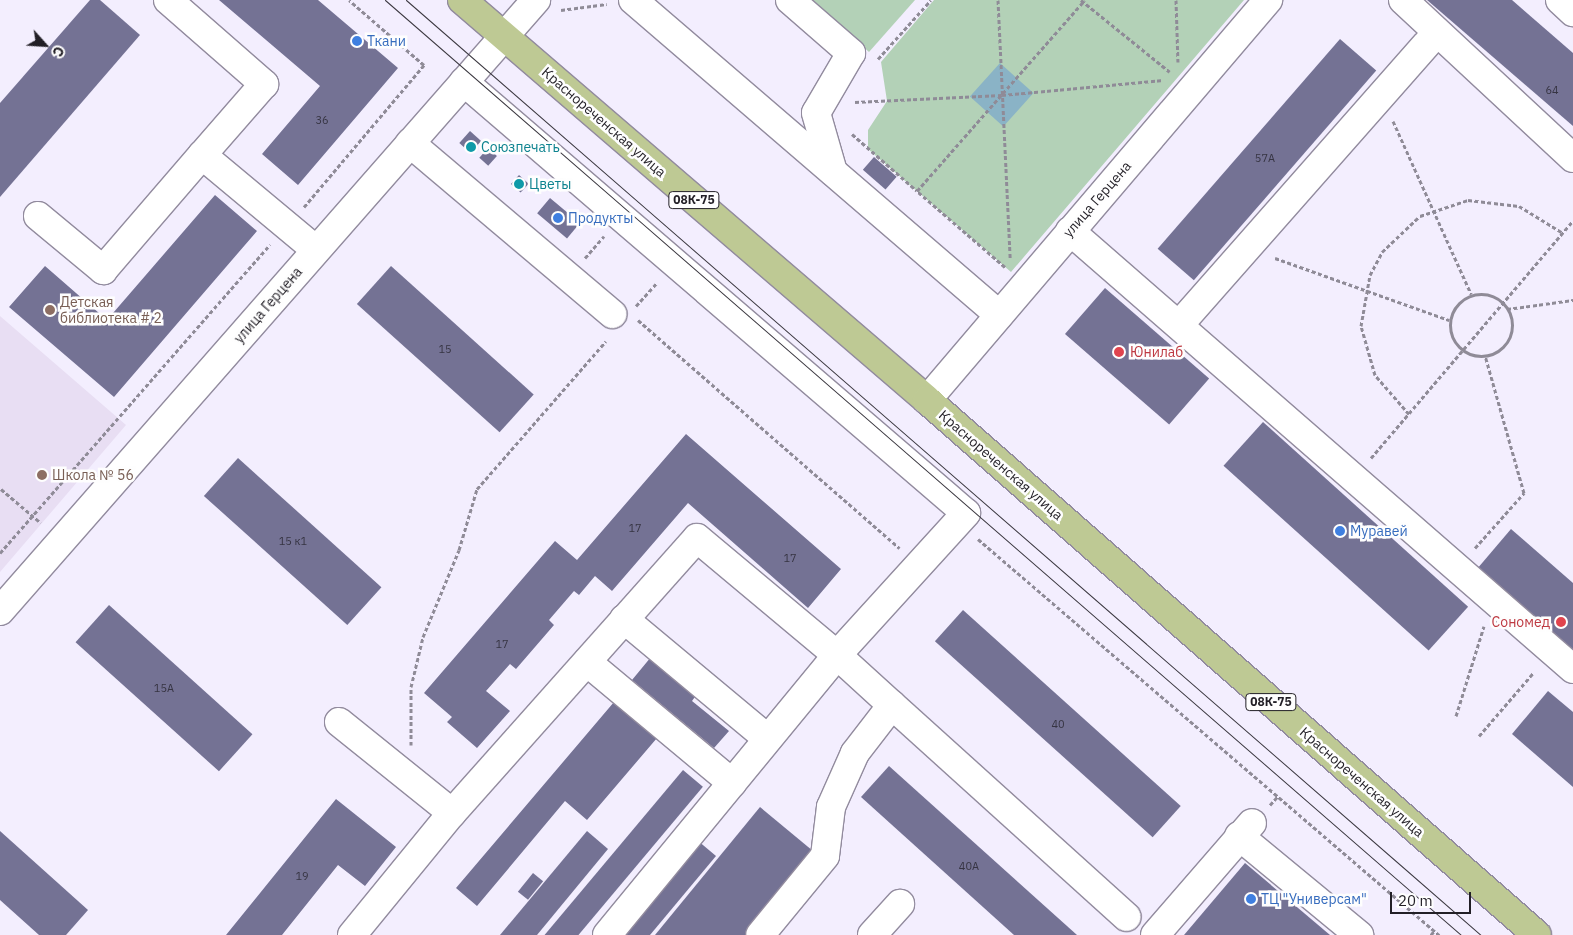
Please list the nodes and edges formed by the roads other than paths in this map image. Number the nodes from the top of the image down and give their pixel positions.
1 (168, 0) edge
2 (462, 0) edge
3 (790, 0) edge
4 (1268, 0) edge
5 (1403, 0) edge
6 (1560, 0) edge
7 (646, 4) edge
8 (548, 5) edge
9 (1573, 12) edge
10 (1437, 32) junction
11 (504, 37) junction
12 (464, 82) junction
13 (410, 143) junction
14 (202, 155) junction
15 (1573, 158) edge
16 (833, 172) junction
17 (38, 216) dead end
18 (1070, 231) junction
19 (316, 250) junction
20 (999, 315) junction
21 (613, 324) road end
22 (1179, 325) junction
23 (927, 400) junction
24 (0, 611) edge
25 (624, 619) junction
26 (837, 655) junction
27 (587, 662) junction
28 (1573, 669) edge
29 (892, 705) junction
30 (339, 722) dead end
31 (768, 739) junction
32 (732, 782) junction
33 (452, 813) junction
34 (900, 904) dead end
35 (1127, 918) dead end
36 (352, 935) edge
37 (606, 935) edge
38 (760, 935) edge
39 (872, 935) edge
40 (1156, 935) edge
41 (1358, 935) edge
42 (1537, 935) edge

1 - 14 street
2 - 11 main road, Краснореченская улица / 08К-75
3 - 16 street
4 - 18 street, улица Герцена
5 - 10 street
6 - 9 street
7 - 16 street
8 - 11 street, улица Герцена
10 - 15 street
10 - 22 street
11 - 12 street, улица Герцена
11 - 23 main road, Краснореченская улица / 08К-75
12 - 13 street, улица Герцена
12 - 26 street
13 - 19 street, улица Герцена
13 - 21 street
14 - 17 street
14 - 19 street
16 - 20 street
18 - 20 street, улица Герцена
18 - 22 street
19 - 24 street, улица Герцена
20 - 23 street, улица Герцена
22 - 28 street
23 - 42 main road, Краснореченская улица / 08К-75
25 - 26 street
25 - 27 street
25 - 31 street
26 - 29 street
26 - 31 street
27 - 32 street
27 - 33 street
29 - 35 street
29 - 38 street
30 - 33 street
31 - 32 street
32 - 37 street
33 - 36 street
34 - 39 street
40 - 41 street

